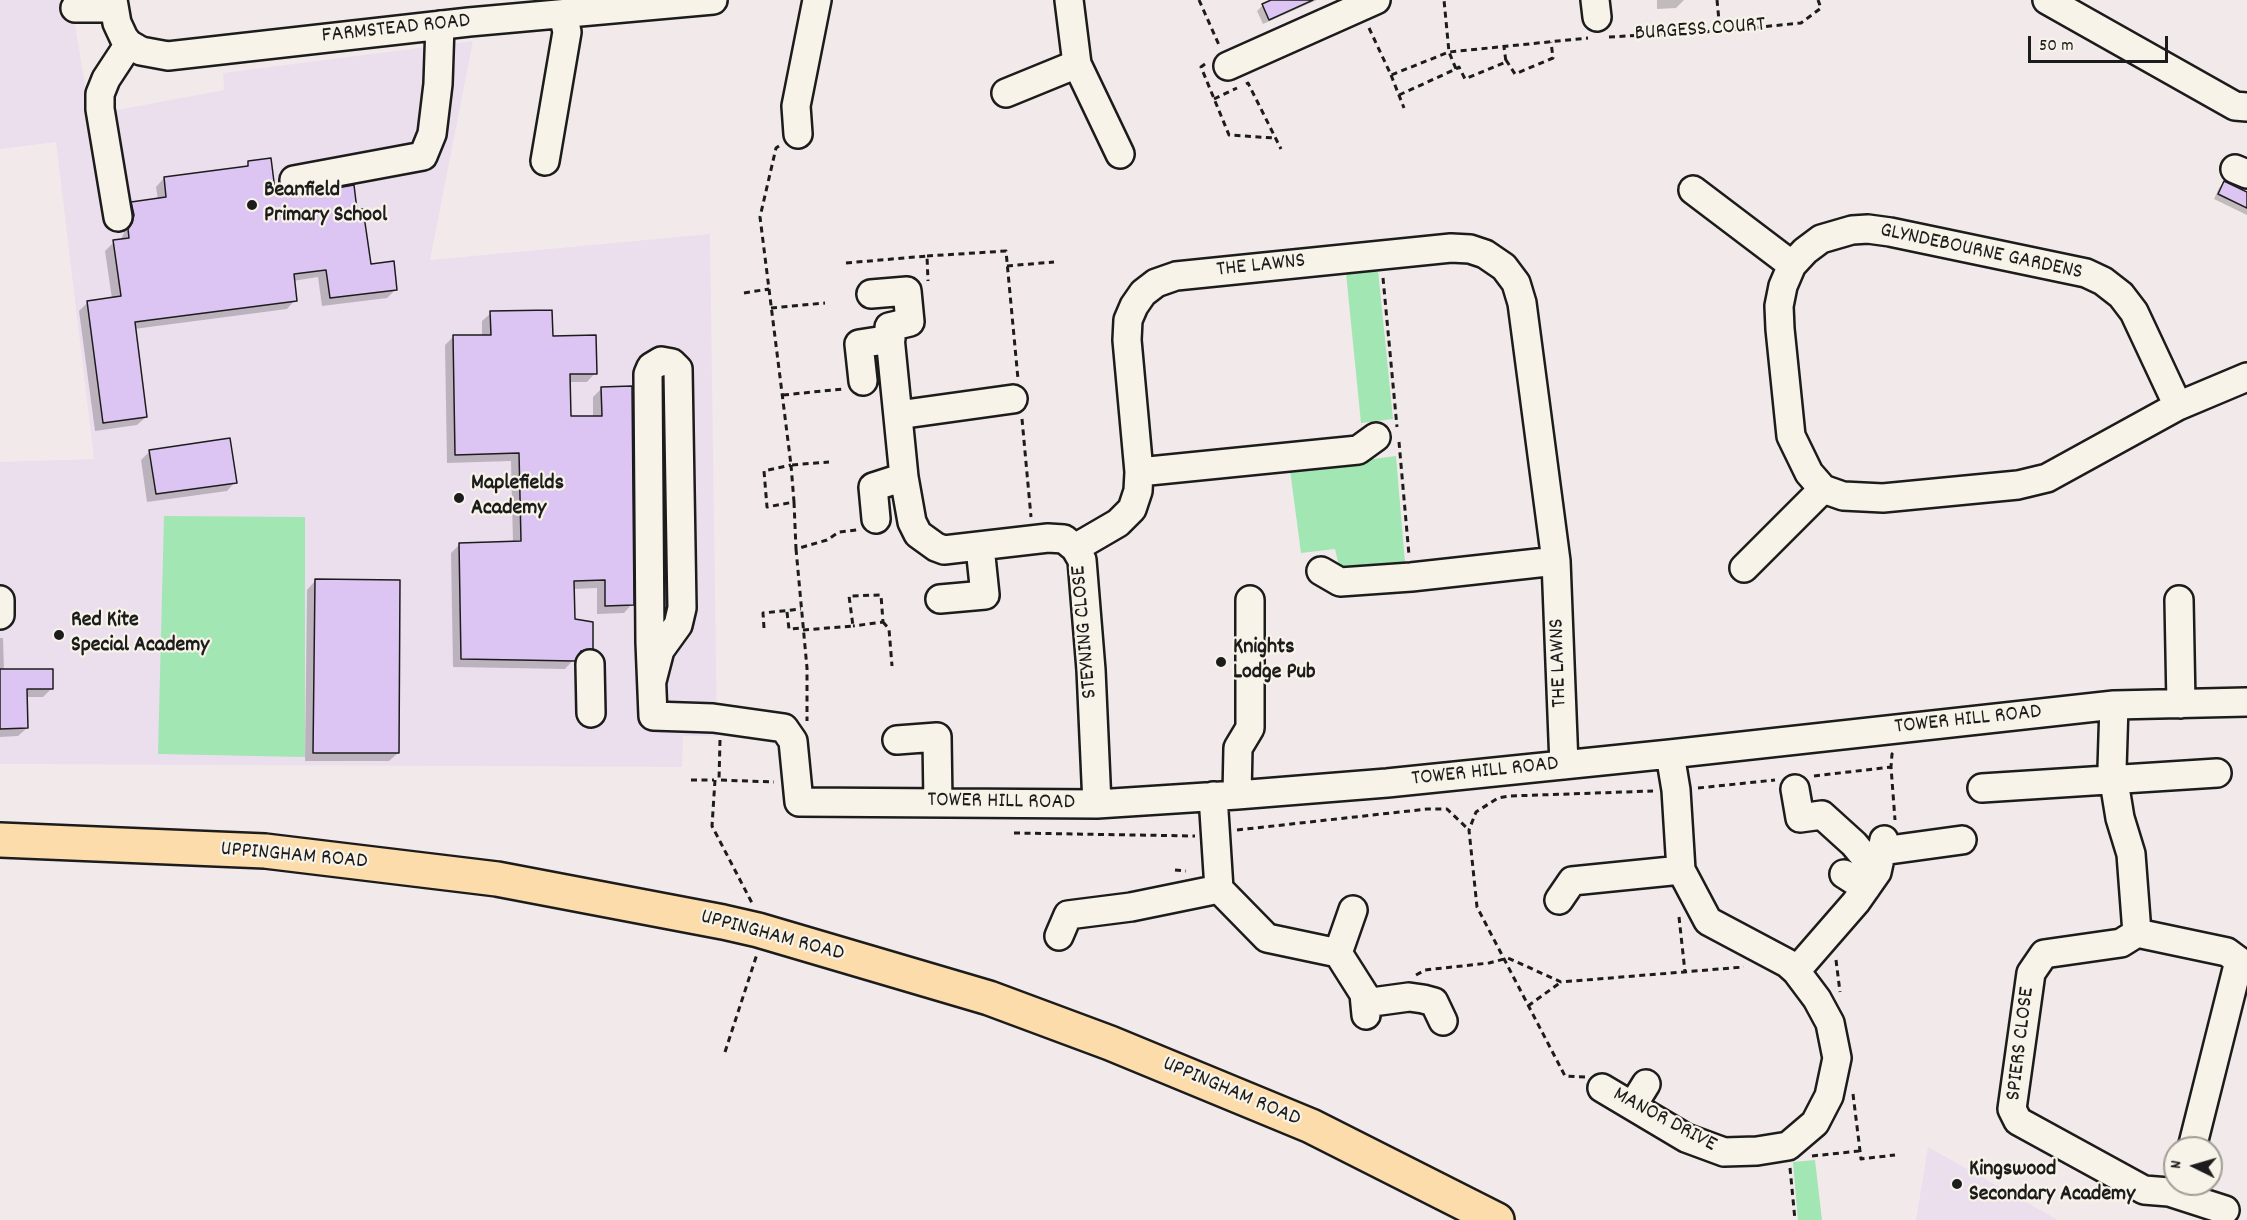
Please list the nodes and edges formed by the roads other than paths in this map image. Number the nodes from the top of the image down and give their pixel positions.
1 (713, 0) edge
2 (817, 0) edge
3 (1069, 0) edge
4 (2047, 0) edge
5 (114, 4) edge
6 (641, 4) edge
7 (1368, 4) edge
8 (75, 8) dead end
9 (468, 11) edge
10 (563, 14) junction
11 (440, 25) junction
12 (129, 44) junction
13 (1225, 59) road end
14 (1077, 63) junction
15 (1006, 93) dead end
16 (2247, 107) edge
17 (798, 134) road end
18 (1120, 154) dead end
19 (545, 161) dead end
20 (294, 180) dead end
21 (1693, 190) dead end
22 (118, 217) dead end
23 (1792, 265) junction
24 (871, 294) dead end
25 (890, 333) junction
26 (2247, 377) edge
27 (857, 385) road end
28 (1017, 399) road end
29 (2178, 406) junction
30 (898, 415) junction
31 (1376, 437) dead end
32 (1139, 472) junction
33 (904, 477) junction
34 (1823, 489) junction
35 (867, 524) road end
36 (980, 547) junction
37 (1075, 548) junction
38 (1556, 561) junction
39 (1743, 568) dead end
40 (1321, 571) dead end
41 (0, 600) edge
42 (940, 600) dead end
43 (1250, 600) dead end
44 (2179, 600) dead end
45 (0, 615) edge
46 (590, 664) dead end
47 (652, 681) junction
48 (2247, 702) edge
49 (2181, 704) junction
50 (2114, 705) junction
51 (591, 713) dead end
52 (897, 740) dead end
53 (1670, 754) junction
54 (1563, 765) junction
55 (2217, 773) dead end
56 (2114, 781) junction
57 (1982, 788) dead end
58 (1795, 789) dead end
59 (1225, 796) junction
60 (938, 803) junction
61 (1097, 804) junction
62 (0, 840) edge
63 (1962, 840) dead end
64 (1871, 865) junction
65 (1682, 870) junction
66 (1564, 882) dead end
67 (1219, 889) junction
68 (1353, 910) dead end
69 (2137, 933) junction
70 (1059, 936) dead end
71 (1338, 953) junction
72 (2243, 955) edge
73 (1792, 967) junction
74 (1443, 1021) dead end
75 (1602, 1088) road end
76 (2195, 1136) edge
77 (2163, 1189) edge
78 (2194, 1196) edge
79 (2225, 1210) dead end
80 (1497, 1220) edge

1 - 6 street, FARMSTEAD ROAD
2 - 17 street
3 - 14 street
4 - 16 street
5 - 8 street
5 - 12 street
6 - 10 street, FARMSTEAD ROAD
7 - 13 street
9 - 10 street, FARMSTEAD ROAD
9 - 11 street, FARMSTEAD ROAD
10 - 19 street
11 - 12 street, FARMSTEAD ROAD
11 - 20 street
12 - 22 street
14 - 15 street
14 - 18 street
21 - 23 street
23 - 29 street, GLYNDEBOURNE GARDENS
23 - 34 street, GLYNDEBOURNE GARDENS
24 - 25 street
25 - 27 street
25 - 30 street, STEYNING CLOSE
26 - 29 street
28 - 30 street
29 - 34 street
30 - 33 street, STEYNING CLOSE
31 - 32 street
32 - 37 street, THE LAWNS
32 - 38 street, THE LAWNS
33 - 35 street
33 - 36 street, STEYNING CLOSE
34 - 39 street
36 - 37 street, STEYNING CLOSE
36 - 42 street
37 - 61 street, STEYNING CLOSE
38 - 40 street
38 - 54 street, THE LAWNS
41 - 45 street
43 - 59 street
44 - 49 street
46 - 51 street
47 - 47 street
47 - 60 street, TOWER HILL ROAD
48 - 49 street, TOWER HILL ROAD
49 - 50 street, TOWER HILL ROAD
50 - 53 street, TOWER HILL ROAD
50 - 56 street
52 - 60 street
53 - 54 street, TOWER HILL ROAD
53 - 65 street
54 - 59 street, TOWER HILL ROAD
55 - 56 street
56 - 57 street
56 - 69 street
58 - 64 street
59 - 61 street, TOWER HILL ROAD
59 - 67 street
60 - 61 street, TOWER HILL ROAD
62 - 80 highway, UPPINGHAM ROAD
63 - 64 street
64 - 73 street
65 - 66 street
65 - 73 street
67 - 70 street
67 - 71 street
68 - 71 street
69 - 72 street
69 - 77 street, SPIERS CLOSE
71 - 74 street
72 - 76 street
73 - 75 street, MANOR DRIVE
78 - 79 street, SPIERS CLOSE

